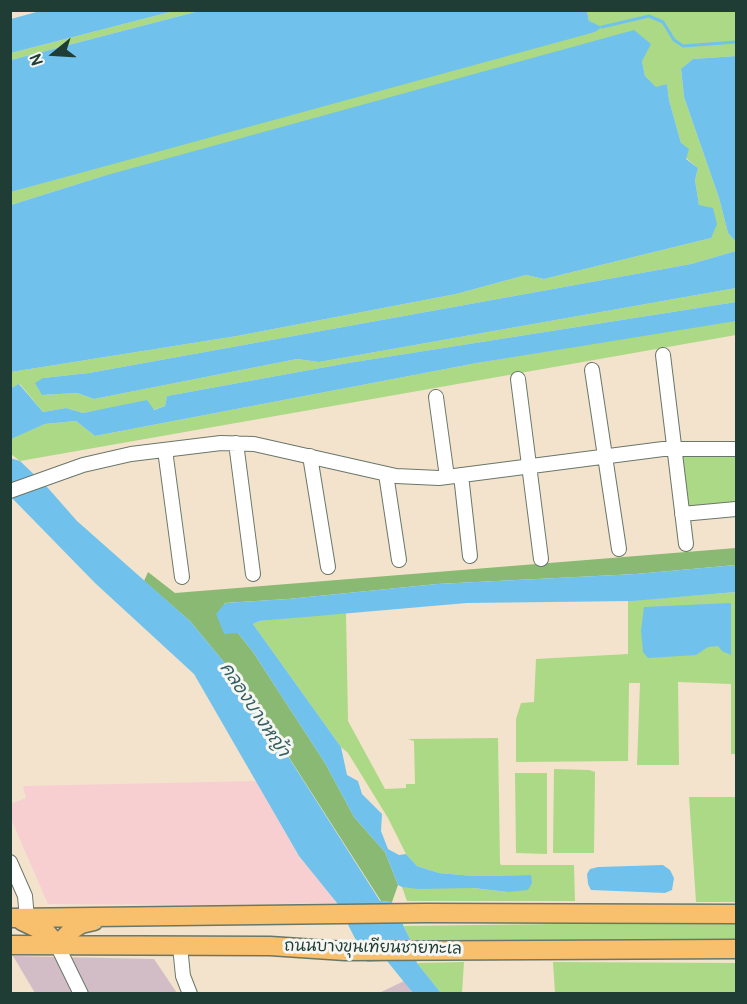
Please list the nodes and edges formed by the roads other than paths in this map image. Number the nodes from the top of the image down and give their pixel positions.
1 (663, 355) dead end
2 (592, 370) dead end
3 (518, 379) dead end
4 (436, 397) dead end
5 (236, 443) junction
6 (674, 449) junction
7 (736, 449) edge
8 (165, 450) junction
9 (310, 456) junction
10 (605, 457) junction
11 (529, 466) junction
12 (386, 474) junction
13 (454, 476) junction
14 (10, 491) edge
15 (736, 509) edge
16 (682, 514) junction
17 (686, 544) dead end
18 (619, 549) dead end
19 (470, 556) dead end
20 (541, 559) dead end
21 (399, 560) dead end
22 (328, 567) dead end
23 (253, 574) dead end
24 (182, 577) dead end
25 (10, 862) edge
26 (736, 915) edge
27 (109, 917) junction
28 (17, 918) edge
29 (10, 945) edge
30 (57, 945) junction
31 (180, 946) junction
32 (736, 949) edge
33 (81, 993) edge
34 (190, 993) edge

1 - 6 street
2 - 10 street
3 - 11 street
4 - 13 street
5 - 8 street
5 - 9 street
5 - 23 street
6 - 7 street
6 - 10 street
6 - 16 street
8 - 14 street
8 - 24 street
9 - 12 street
9 - 22 street
10 - 11 street
10 - 18 street
11 - 13 street
11 - 20 street
12 - 13 street
12 - 21 street
13 - 19 street
15 - 16 street
16 - 17 street
25 - 28 street
26 - 27 main road, ถนนบางขุนเทียนชายทะเล
27 - 28 main road, ถนนบางขุนเทียนชายทะเล
27 - 30 main road
28 - 30 main road
29 - 30 main road, ถนนบางขุนเทียนชายทะเล
30 - 31 main road, ถนนบางขุนเทียนชายทะเล
30 - 33 street
31 - 32 main road, ถนนบางขุนเทียนชายทะเล
31 - 34 street

